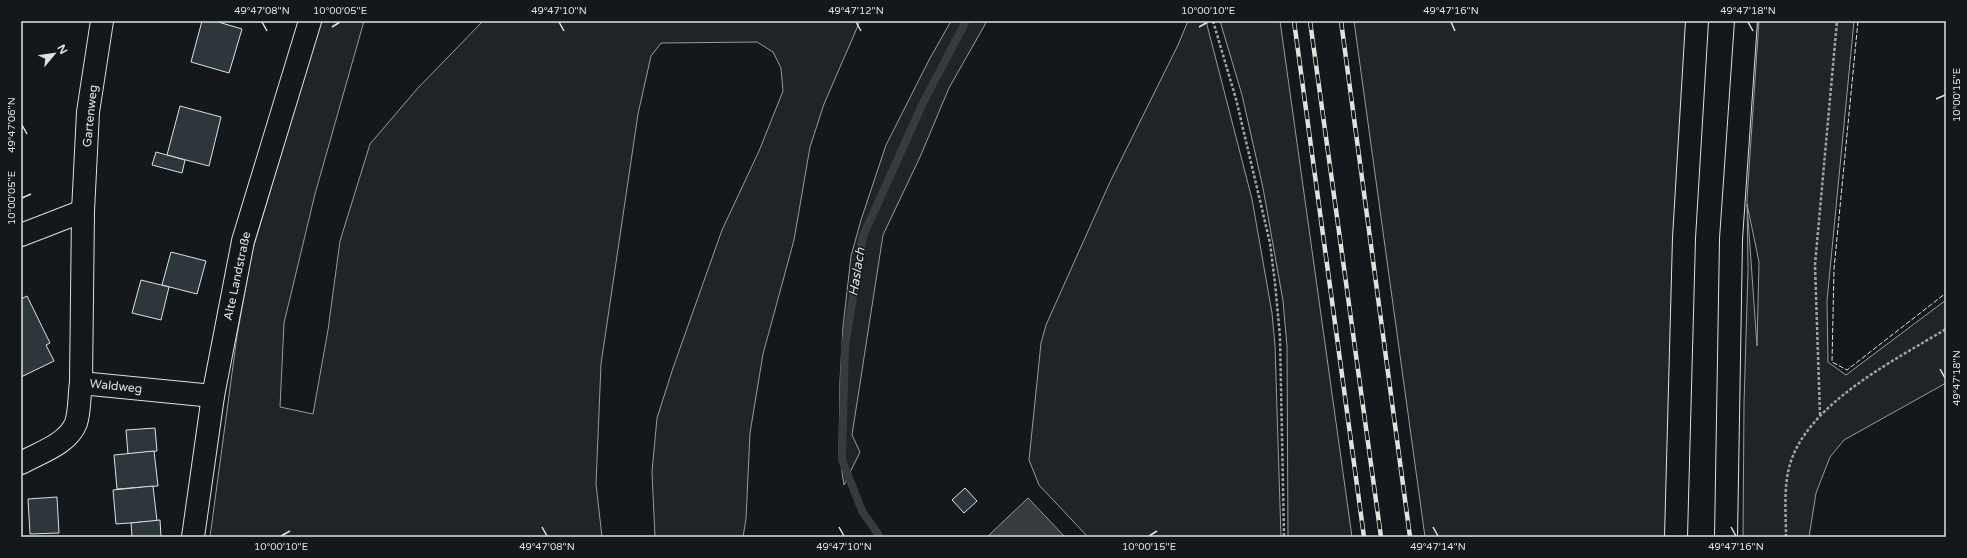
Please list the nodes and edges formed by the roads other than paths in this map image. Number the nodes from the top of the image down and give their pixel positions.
1 (102, 21) edge
2 (310, 21) edge
3 (1697, 21) edge
4 (1746, 21) edge
5 (83, 211) junction
6 (21, 235) edge
7 (81, 382) junction
8 (213, 396) junction
9 (21, 463) edge
10 (193, 537) edge
11 (1676, 537) edge
12 (1726, 537) edge

1 - 5 main road, Gartenweg
2 - 8 main road, Alte Landstraße
3 - 11 main road
4 - 12 main road
5 - 6 main road
5 - 7 main road, Gartenweg
7 - 8 main road, Waldweg
7 - 9 main road, Waldweg
8 - 10 main road, Alte Landstraße

